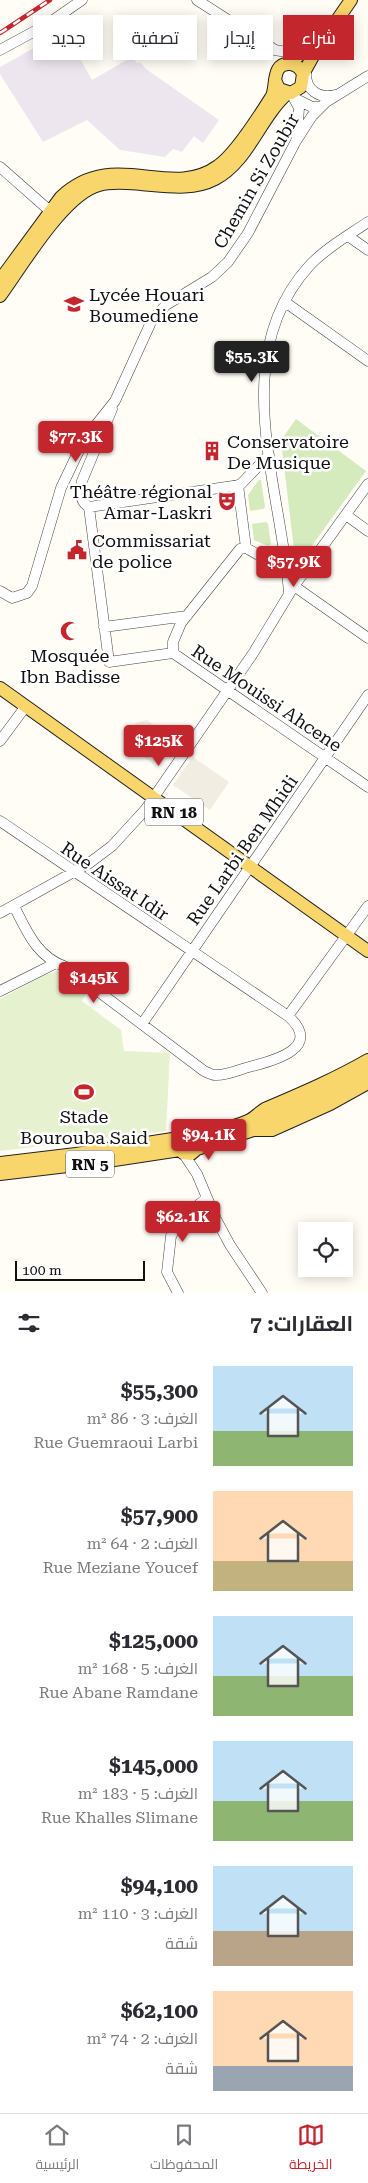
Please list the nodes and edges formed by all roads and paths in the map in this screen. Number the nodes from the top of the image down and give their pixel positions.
1 (82, 0) edge
2 (197, 0) edge
3 (341, 0) edge
4 (350, 0) edge
5 (330, 15) edge
6 (0, 50) edge
7 (276, 50) junction
8 (283, 51) edge
9 (293, 60) edge
10 (289, 64) junction
11 (276, 76) junction
12 (368, 76) edge
13 (307, 79) junction
14 (291, 94) junction
15 (338, 94) junction
16 (316, 110) junction
17 (296, 141) junction
18 (0, 167) edge
19 (50, 211) junction
20 (368, 222) edge
21 (348, 236) junction
22 (368, 250) edge
23 (0, 280) edge
24 (0, 296) edge
25 (285, 302) junction
26 (368, 361) edge
27 (115, 401) junction
28 (269, 454) junction
29 (368, 484) edge
30 (238, 485) junction
31 (90, 508) junction
32 (346, 515) junction
33 (368, 531) edge
34 (246, 548) junction
35 (285, 569) junction
36 (305, 571) junction
37 (292, 590) junction
38 (0, 591) edge
39 (187, 616) junction
40 (104, 627) junction
41 (368, 638) edge
42 (173, 653) junction
43 (0, 688) edge
44 (227, 691) junction
45 (368, 695) edge
46 (26, 706) junction
47 (0, 741) edge
48 (325, 757) junction
49 (368, 787) edge
50 (154, 798) junction
51 (0, 822) edge
52 (250, 866) junction
53 (74, 873) junction
54 (14, 906) junction
55 (368, 906) edge
56 (0, 913) edge
57 (347, 936) junction
58 (368, 951) edge
59 (191, 952) junction
60 (56, 963) junction
61 (0, 991) edge
62 (288, 1016) junction
63 (142, 1024) junction
64 (368, 1060) edge
65 (368, 1072) edge
66 (368, 1083) edge
67 (252, 1125) junction
68 (187, 1148) junction
69 (0, 1163) edge
70 (0, 1174) edge
71 (207, 1198) junction
72 (178, 1293) edge
73 (262, 1293) edge

1 - 6 street
2 - 7 street
3 - 5 main road
4 - 13 main road
7 - 8 street
7 - 11 street
9 - 10 main road
10 - 11 main road
10 - 13 main road
11 - 14 main road
11 - 19 main road
12 - 15 street, Chemin Si Zoubir
13 - 14 main road
13 - 15 street
13 - 16 street
14 - 16 street
14 - 17 street
14 - 24 main road
15 - 16 street, Chemin Si Zoubir
16 - 17 street, Chemin Si Zoubir
17 - 27 street, Chemin Si Zoubir
18 - 19 street
19 - 23 main road
20 - 21 street
21 - 22 street
21 - 25 street
25 - 26 street
25 - 28 street
27 - 31 street
27 - 38 street, Chemin Si Zoubir
28 - 30 street
28 - 35 street
29 - 32 street
30 - 31 street
30 - 34 street
31 - 40 street
32 - 33 street
32 - 36 street
34 - 35 street
34 - 39 street
35 - 36 street
35 - 37 street
36 - 37 street
37 - 41 street
37 - 44 street
39 - 40 street
39 - 42 street
40 - 42 street
42 - 44 street, Rue Mouissi Ahcene
43 - 46 main road, RN 18
44 - 48 street, Rue Mouissi Ahcene
44 - 50 street
45 - 48 street, Rue Larbi Ben Mhidi
46 - 47 street
46 - 50 main road, RN 18
48 - 49 street, Rue Mouissi Ahcene
48 - 52 street, Rue Larbi Ben Mhidi
50 - 52 main road, RN 18
50 - 53 street
51 - 53 street, Rue Aissat Idir
52 - 57 main road, RN 18
52 - 59 street, Rue Larbi Ben Mhidi
53 - 54 street
53 - 59 street, Rue Aissat Idir
54 - 56 street
54 - 60 street
55 - 57 street
57 - 58 main road, RN 18
57 - 62 street
59 - 62 street, Rue Aissat Idir
59 - 63 street, Rue Larbi Ben Mhidi
60 - 61 street
60 - 63 street
62 - 63 street
64 - 67 main road
65 - 67 main road, RN 5
66 - 67 main road
67 - 68 main road, RN 5
67 - 68 main road, RN 5
68 - 69 main road, RN 5
68 - 70 main road, RN 5
68 - 71 street
71 - 72 street
71 - 73 street

